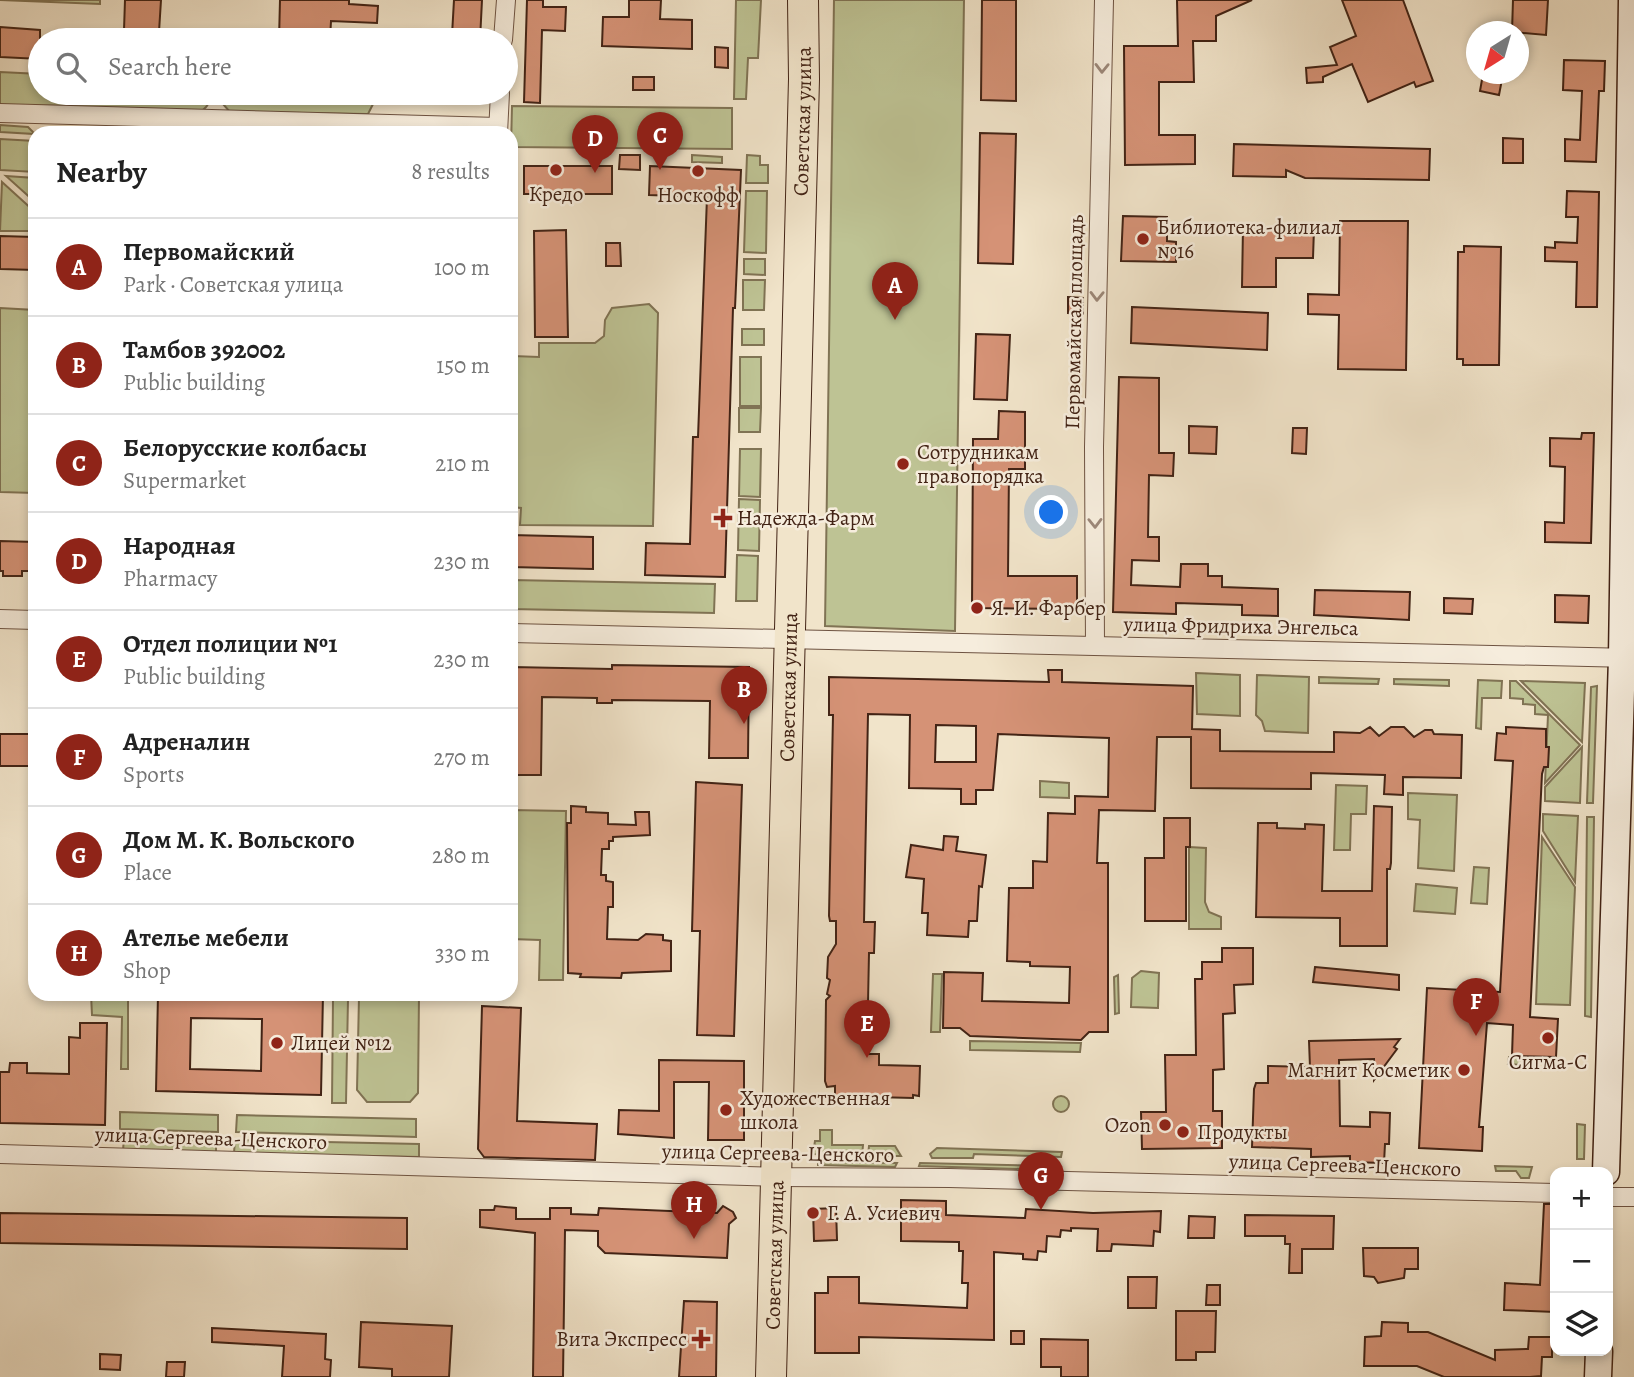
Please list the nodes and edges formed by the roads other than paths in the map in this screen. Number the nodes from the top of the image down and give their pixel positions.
1 (506, 0) edge
2 (803, 0) edge
3 (1104, 0) edge
4 (1632, 0) edge
5 (504, 28) edge
6 (1633, 86) edge
7 (499, 105) edge
8 (0, 113) edge
9 (381, 126) edge
10 (498, 126) edge
11 (0, 619) edge
12 (28, 620) edge
13 (518, 633) edge
14 (788, 638) junction
15 (1095, 645) junction
16 (1628, 658) edge
17 (0, 1154) edge
18 (1606, 1167) edge
19 (778, 1177) junction
20 (1550, 1193) edge
21 (1613, 1197) edge
22 (1634, 1197) edge
23 (1599, 1356) edge
24 (771, 1377) edge
25 (1598, 1377) edge

1 - 5 street
2 - 14 main road, Советская улица
3 -> 15 street, Первомайская площадь
4 - 6 main road
6 - 16 main road
7 - 10 street
8 - 9 street
11 - 12 street
13 - 14 street, улица Фридриха Энгельса
14 - 15 street, улица Фридриха Энгельса
14 - 19 main road, Советская улица
15 - 16 street, улица Фридриха Энгельса
16 - 18 main road
17 - 19 street, улица Сергеева-Ценского
19 - 20 street, улица Сергеева-Ценского
19 - 24 main road, Советская улица
21 - 22 street
23 - 25 main road

